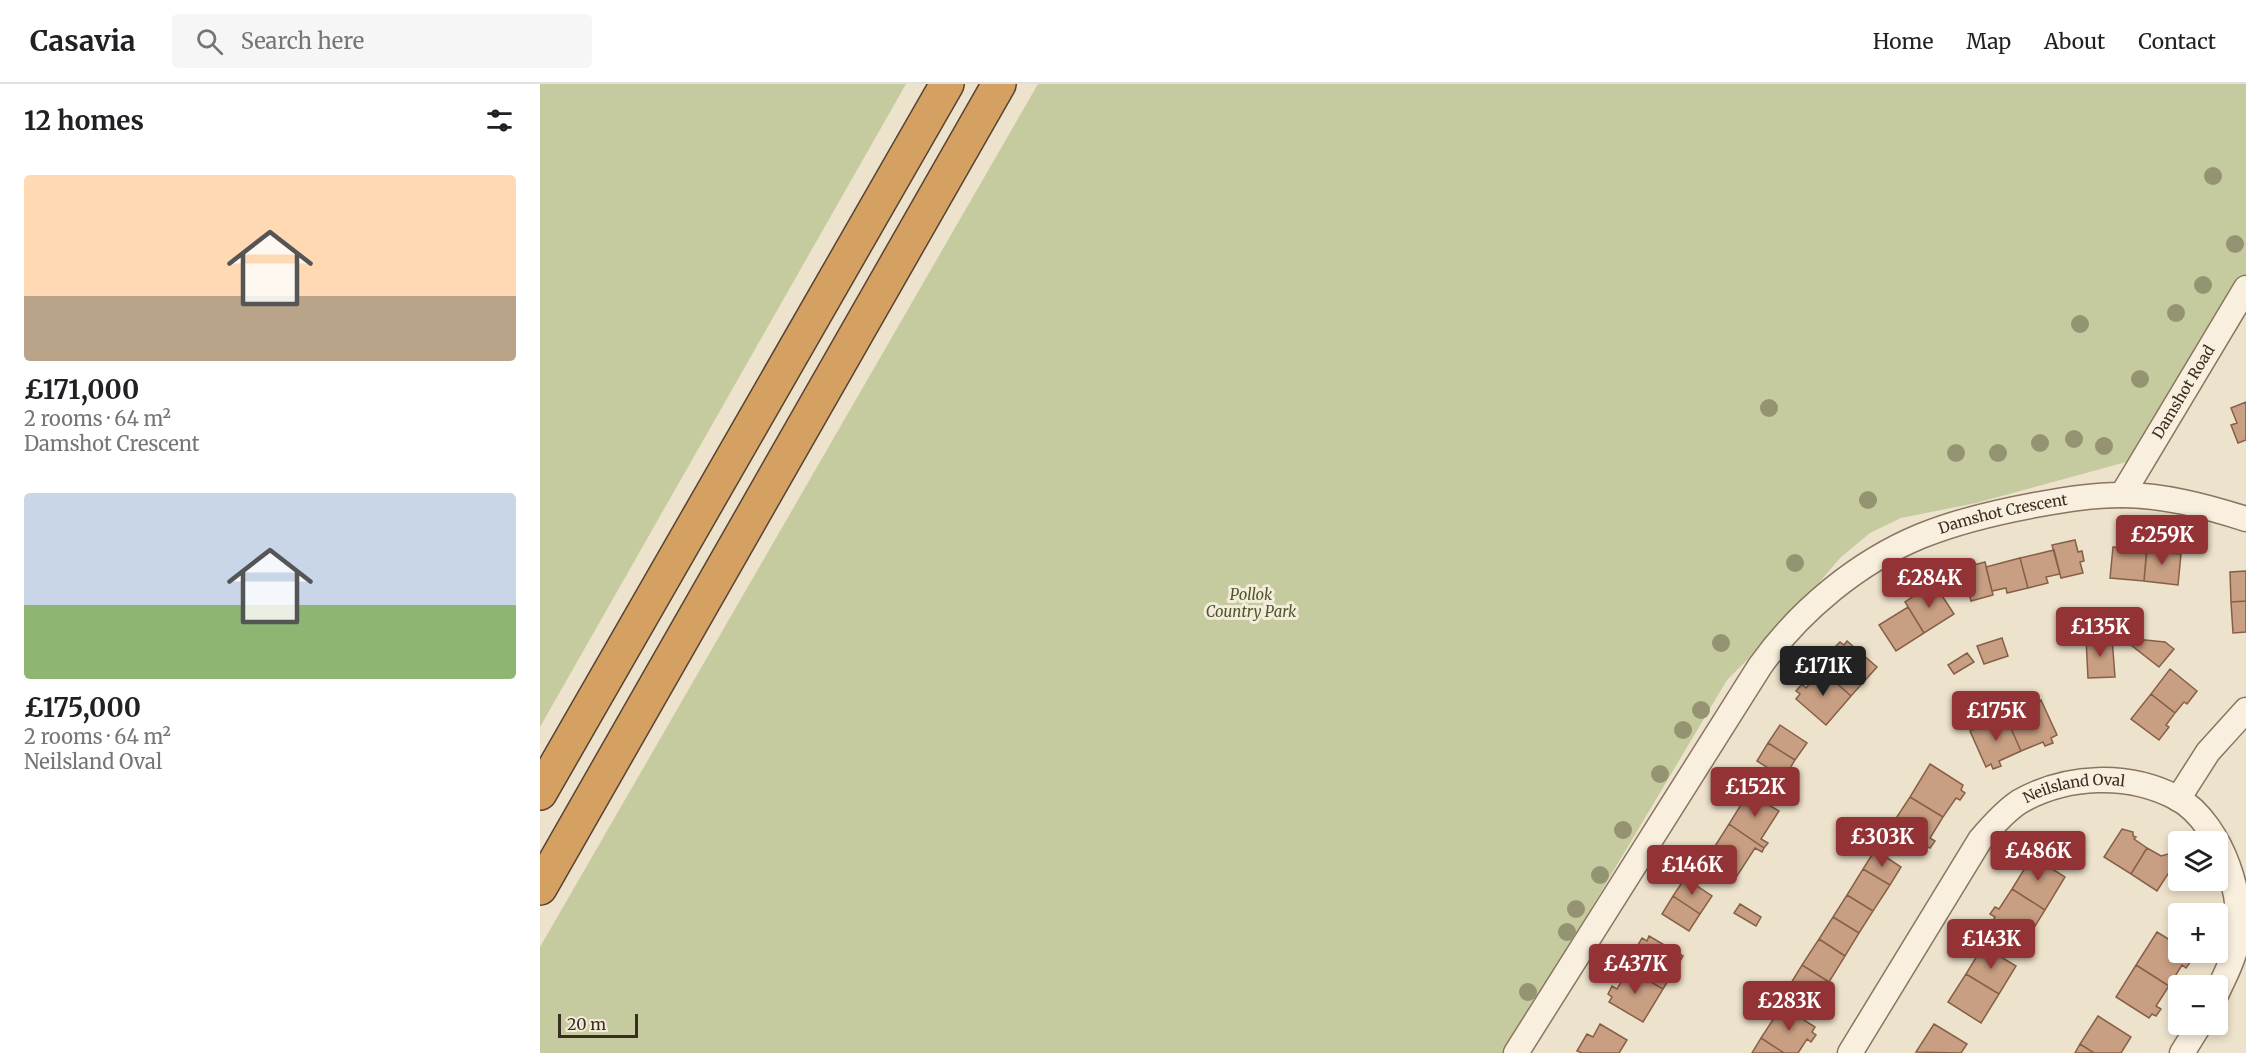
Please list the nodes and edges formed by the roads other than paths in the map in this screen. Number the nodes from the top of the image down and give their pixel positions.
1 (947, 84) edge
2 (999, 84) edge
3 (2246, 288) edge
4 (2122, 495) junction
5 (2246, 519) edge
6 (2246, 710) edge
7 (540, 793) edge
8 (2178, 799) junction
9 (540, 888) edge
10 (2224, 975) edge
11 (2193, 1035) edge
12 (1516, 1053) edge
13 (1850, 1053) edge
14 (2182, 1053) edge

1 - 7 highway
2 - 9 highway
3 - 4 street, Damshot Road
4 - 5 street, Damshot Crescent
4 - 12 street, Damshot Crescent
6 - 8 street
8 - 10 street, Neilsland Oval
8 - 13 street, Neilsland Oval
11 - 14 street

